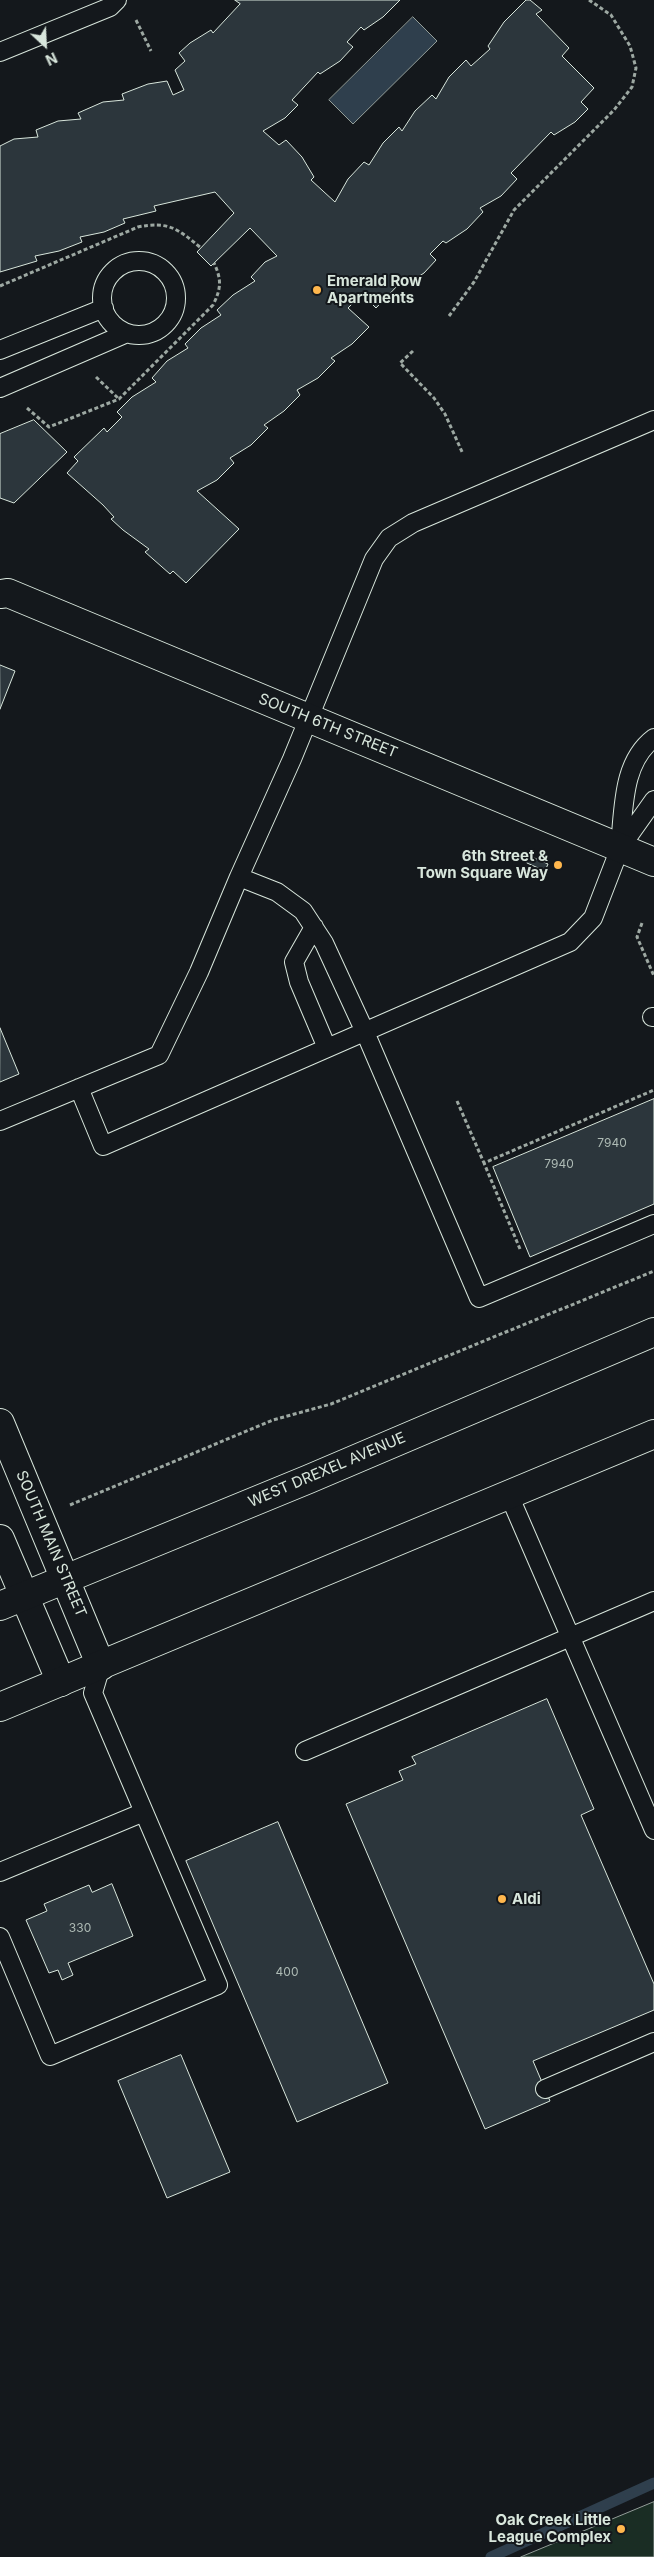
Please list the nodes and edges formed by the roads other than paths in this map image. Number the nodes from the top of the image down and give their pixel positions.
1 (118, 0) edge
2 (0, 52) edge
3 (104, 308) junction
4 (127, 333) junction
5 (0, 350) edge
6 (0, 388) edge
7 (654, 420) edge
8 (0, 594) edge
9 (308, 718) junction
10 (654, 738) edge
11 (654, 800) edge
12 (620, 848) junction
13 (654, 862) edge
14 (238, 876) junction
15 (314, 927) junction
16 (365, 1032) junction
17 (327, 1048) junction
18 (79, 1088) junction
19 (0, 1121) edge
20 (654, 1224) edge
21 (654, 1332) edge
22 (0, 1423) edge
23 (654, 1434) edge
24 (509, 1495) junction
25 (0, 1540) edge
26 (66, 1578) junction
27 (12, 1601) edge
28 (654, 1601) edge
29 (569, 1637) junction
30 (101, 1666) junction
31 (62, 1682) junction
32 (93, 1693) junction
33 (0, 1707) edge
34 (305, 1751) dead end
35 (144, 1812) junction
36 (654, 1830) edge
37 (0, 1872) edge
38 (0, 1937) edge
39 (654, 2042) edge
40 (545, 2089) dead end

1 - 2 lane
3 - 4 lane
3 - 4 lane
3 - 5 lane
4 - 6 lane
7 - 9 lane
8 - 9 street, SOUTH 6TH STREET
9 - 12 street, SOUTH 6TH STREET
9 - 14 lane
10 - 12 lane
11 - 12 lane
12 - 13 street, SOUTH 6TH STREET
12 - 16 lane
14 - 15 lane
14 - 18 lane
15 - 16 lane
15 - 17 lane
16 - 17 lane
16 - 20 lane
17 - 18 lane
18 - 19 lane
21 - 26 street, WEST DREXEL AVENUE
22 - 26 street, SOUTH MAIN STREET
23 - 24 street
24 - 29 lane
24 - 30 street
25 - 27 street
26 - 27 street, WEST DREXEL AVENUE
26 - 30 street, SOUTH MAIN STREET
27 - 31 street
28 - 29 lane
29 - 34 lane
29 - 36 lane
30 - 31 street
30 - 32 lane
31 - 32 lane
31 - 33 street
32 - 35 lane
35 - 37 lane
35 - 38 lane
39 - 40 lane

